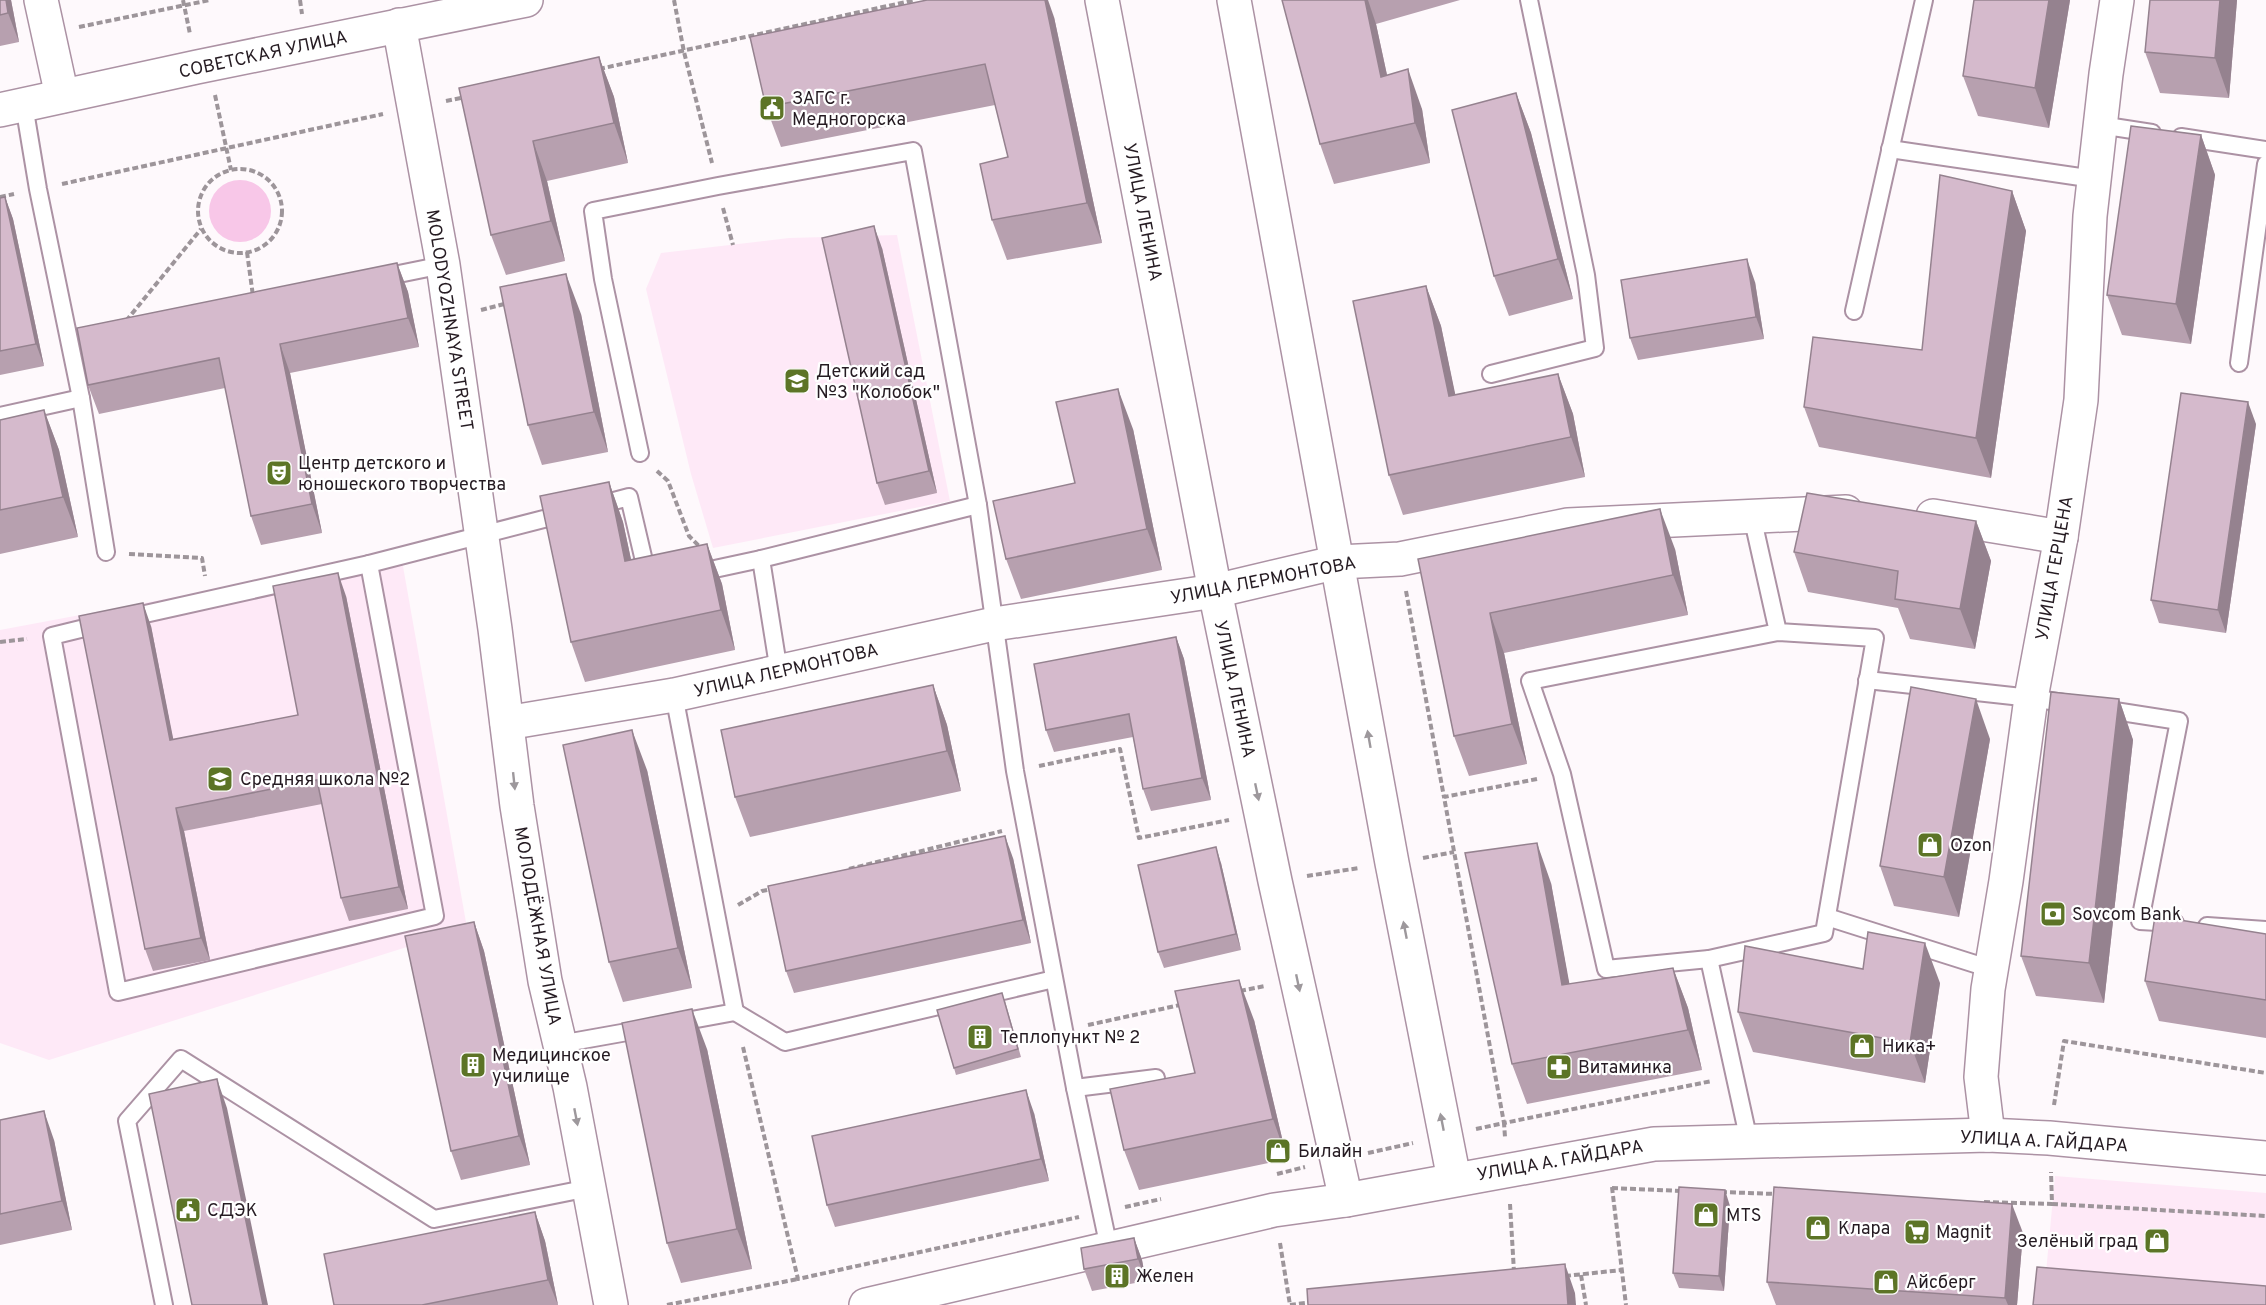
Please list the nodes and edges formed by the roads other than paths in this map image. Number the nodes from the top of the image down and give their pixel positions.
1 (40, 0) edge
2 (526, 0) edge
3 (1102, 0) edge
4 (1234, 0) edge
5 (1529, 0) edge
6 (1924, 0) edge
7 (2117, 0) edge
8 (399, 25) junction
9 (62, 96) junction
10 (12, 108) edge
11 (2100, 125) junction
12 (1890, 149) junction
13 (2266, 150) edge
14 (2266, 164) edge
15 (2094, 179) junction
16 (443, 265) junction
17 (366, 281) edge
18 (1854, 311) dead end
19 (115, 334) edge
20 (70, 344) junction
21 (2239, 363) dead end
22 (1491, 374) dead end
23 (81, 398) junction
24 (0, 416) edge
25 (640, 453) road end
26 (978, 505) junction
27 (1752, 516) junction
28 (482, 534) junction
29 (2061, 537) junction
30 (106, 552) dead end
31 (761, 559) junction
32 (1338, 562) junction
33 (369, 564) junction
34 (1215, 591) junction
35 (994, 624) junction
36 (1778, 632) junction
37 (779, 672) junction
38 (1867, 680) junction
39 (674, 695) junction
40 (2031, 698) junction
41 (507, 723) junction
42 (1827, 916) junction
43 (2266, 930) edge
44 (1709, 959) junction
45 (1991, 969) junction
46 (1054, 979) junction
47 (735, 1012) junction
48 (560, 1044) junction
49 (1156, 1078) edge
50 (1075, 1088) junction
51 (1988, 1135) junction
52 (1749, 1141) junction
53 (2266, 1158) edge
54 (1454, 1179) junction
55 (589, 1188) junction
56 (1346, 1200) junction
57 (1109, 1248) junction
58 (164, 1305) edge
59 (611, 1305) edge
60 (866, 1305) edge

1 - 9 street
2 - 8 street, СОВЕТСКАЯ УЛИЦА
3 - 34 street, УЛИЦА ЛЕНИНА
4 - 32 street
5 - 22 lane
6 - 12 lane
7 - 11 street, УЛИЦА ГЕРЦЕНА
8 - 9 street, СОВЕТСКАЯ УЛИЦА
8 - 16 street, MOLODYOZHNAYA STREET
9 - 10 street, СОВЕТСКАЯ УЛИЦА
10 - 20 lane
11 - 13 lane
11 - 15 street, УЛИЦА ГЕРЦЕНА
12 - 15 lane
12 - 18 lane
14 - 21 lane
15 - 29 street, УЛИЦА ГЕРЦЕНА
16 - 17 lane
16 - 28 street, MOLODYOZHNAYA STREET
19 - 20 lane
20 - 23 lane
23 - 24 lane
23 - 30 lane
25 - 26 lane
26 - 31 lane
26 - 35 lane
27 - 29 street, УЛИЦА ЛЕРМОНТОВА
27 - 32 street, УЛИЦА ЛЕРМОНТОВА
27 - 36 lane
28 - 31 lane
28 - 33 lane
28 - 41 street, MOLODYOZHNAYA STREET
29 - 40 street, УЛИЦА ГЕРЦЕНА
31 - 37 lane
32 - 34 street, УЛИЦА ЛЕРМОНТОВА
54 -> 32 street
33 - 33 lane
34 - 35 street, УЛИЦА ЛЕРМОНТОВА
34 -> 56 street, УЛИЦА ЛЕНИНА
35 - 37 street, УЛИЦА ЛЕРМОНТОВА
35 - 46 lane
36 - 38 lane
36 - 44 lane
37 - 39 street, УЛИЦА ЛЕРМОНТОВА
38 - 40 lane
38 - 42 lane
39 - 41 street, УЛИЦА ЛЕРМОНТОВА
39 - 47 lane
40 - 43 lane
40 - 45 street, УЛИЦА ГЕРЦЕНА
41 -> 48 street, МОЛОДЁЖНАЯ УЛИЦА
42 - 44 lane
42 - 45 lane
44 - 52 lane
45 - 51 street, УЛИЦА ГЕРЦЕНА
46 - 47 lane
46 - 50 lane
47 - 48 lane
48 -> 55 street, МОЛОДЁЖНАЯ УЛИЦА
49 - 50 lane
50 - 57 lane
51 - 52 street, УЛИЦА А. ГАЙДАРА
51 - 53 street, УЛИЦА А. ГАЙДАРА
52 - 54 street, УЛИЦА А. ГАЙДАРА
54 - 56 street, УЛИЦА А. ГАЙДАРА
55 - 58 lane
55 - 59 street, МОЛОДЁЖНАЯ УЛИЦА
56 - 57 street, УЛИЦА А. ГАЙДАРА
57 - 60 street, УЛИЦА А. ГАЙДАРА

